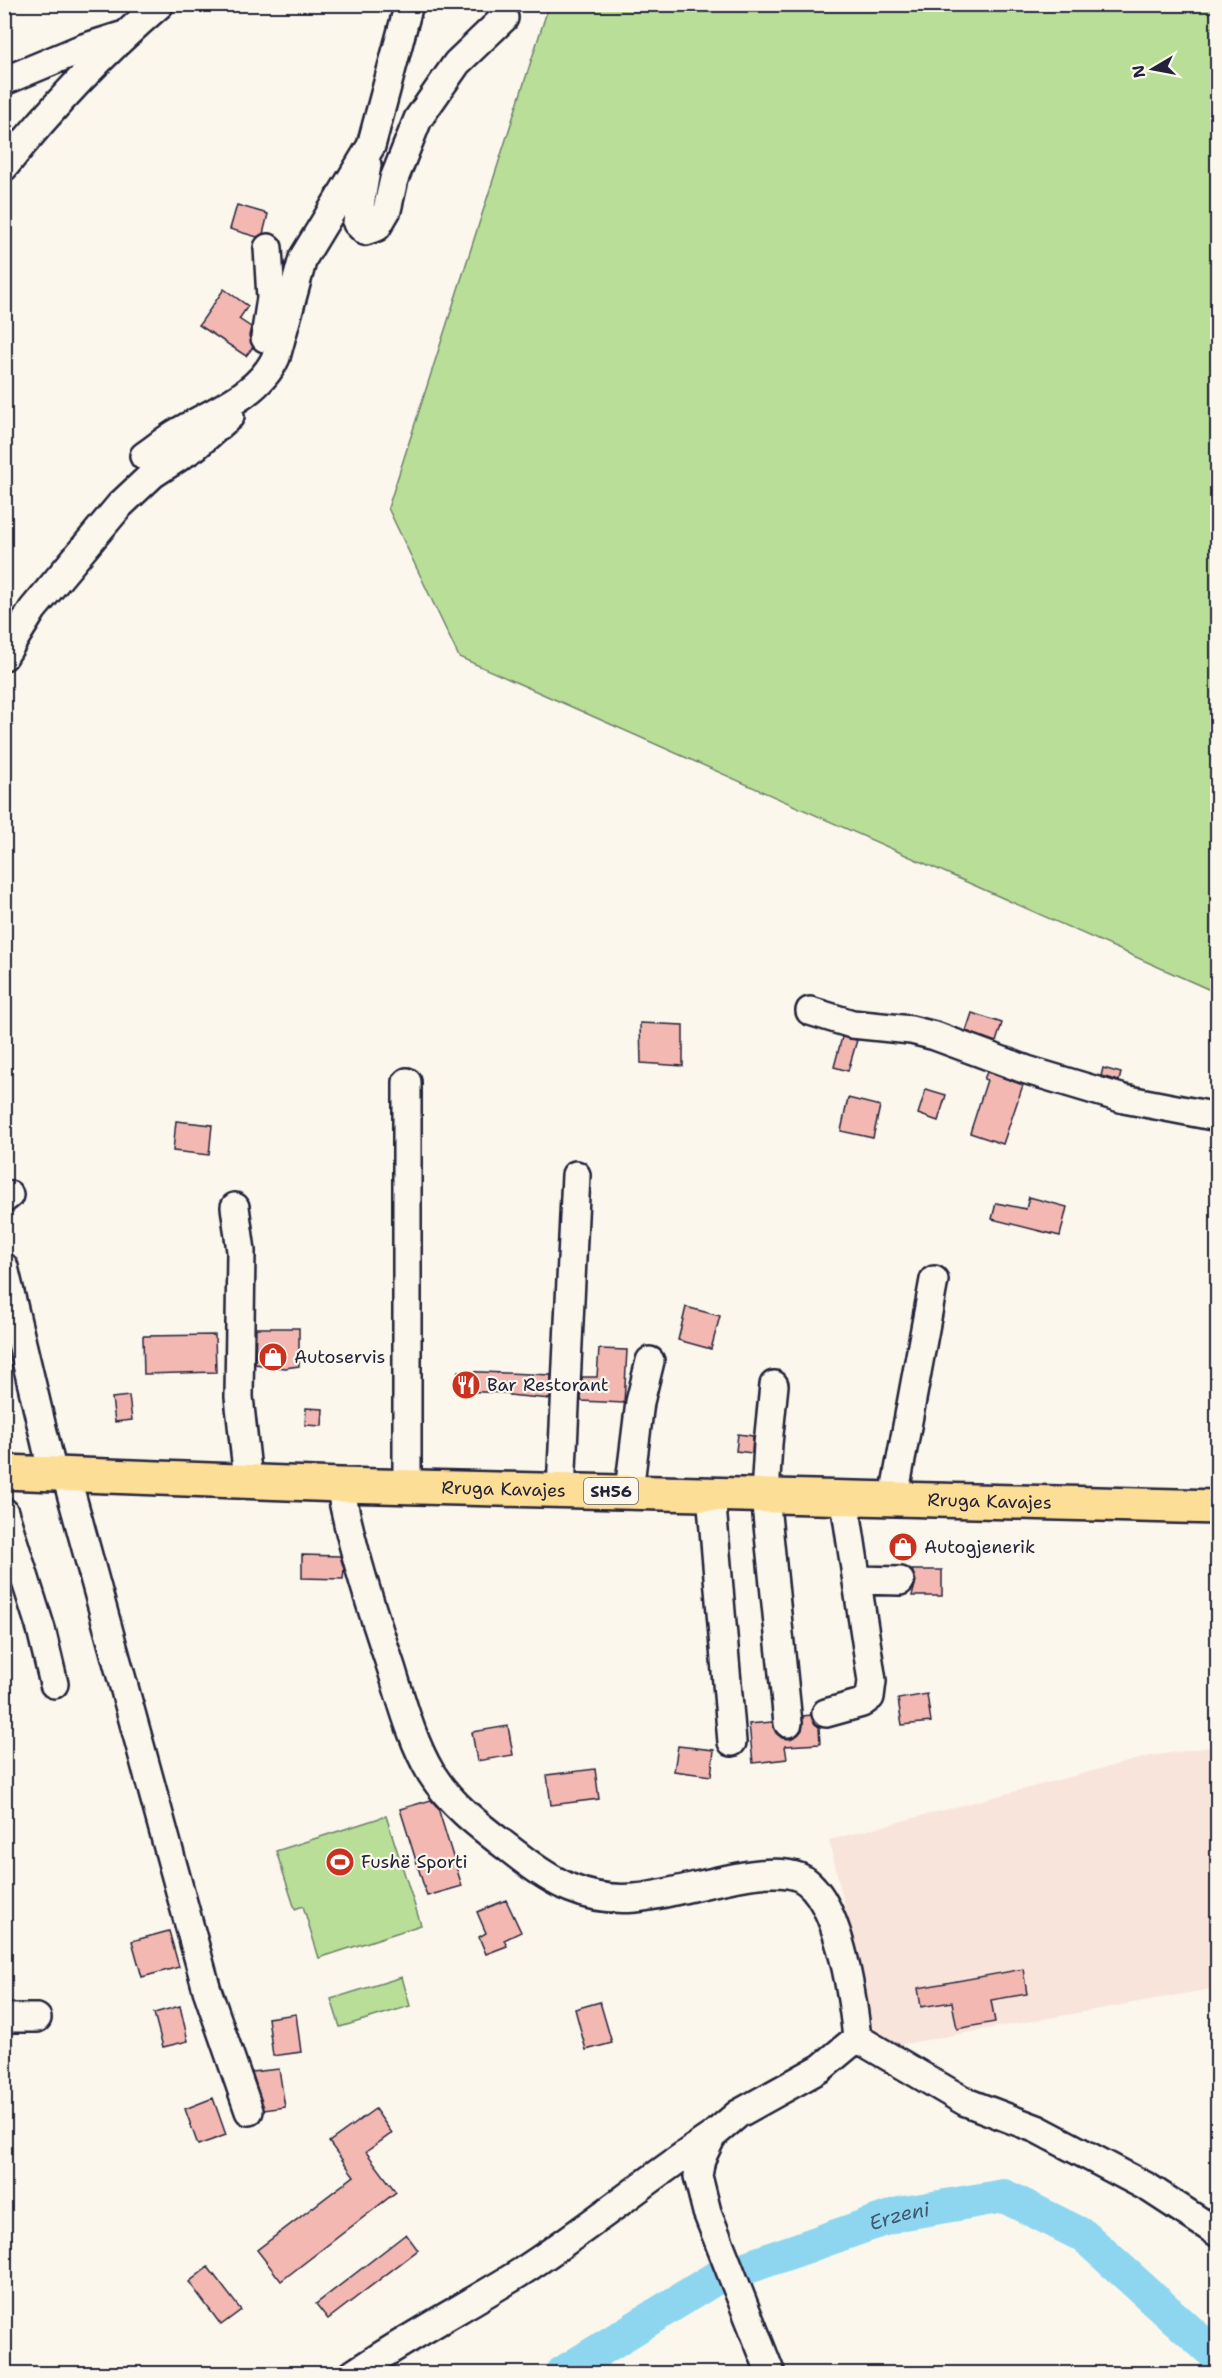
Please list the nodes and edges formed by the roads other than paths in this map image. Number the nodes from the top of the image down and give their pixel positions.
1 (160, 4) edge
2 (409, 4) edge
3 (504, 18) dead end
4 (125, 35) junction
5 (4, 81) edge
6 (371, 146) junction
7 (4, 166) edge
8 (268, 248) dead end
9 (258, 381) junction
10 (144, 456) dead end
11 (4, 656) edge
12 (810, 1011) dead end
13 (407, 1083) dead end
14 (1218, 1117) edge
15 (576, 1175) dead end
16 (235, 1207) dead end
17 (4, 1267) edge
18 (934, 1280) dead end
19 (650, 1361) dead end
20 (774, 1385) dead end
21 (4, 1472) edge
22 (60, 1474) junction
23 (248, 1480) junction
24 (340, 1485) junction
25 (407, 1486) junction
26 (561, 1490) junction
27 (629, 1491) junction
28 (711, 1494) junction
29 (765, 1495) junction
30 (844, 1496) junction
31 (894, 1497) junction
32 (1218, 1507) edge
33 (4, 1512) edge
34 (858, 1580) junction
35 (900, 1581) dead end
36 (54, 1684) dead end
37 (826, 1713) dead end
38 (788, 1723) dead end
39 (732, 1742) dead end
40 (4, 2018) edge
41 (37, 2018) dead end
42 (857, 2038) junction
43 (249, 2111) dead end
44 (712, 2136) junction
45 (1218, 2233) edge
46 (353, 2373) edge
47 (771, 2373) edge

1 - 4 street
2 - 6 street
3 - 6 street
4 - 5 street
4 - 7 street
6 - 9 street
8 - 9 street
9 - 10 street
9 - 11 street
12 - 14 street
13 - 25 street
15 - 26 street
16 - 23 street
17 - 22 street
18 - 31 street
19 - 27 street
20 - 29 street
21 - 22 main road, Rruga Kavajes / SH56
22 - 23 main road, Rruga Kavajes / SH56
22 - 43 street
23 - 24 main road, Rruga Kavajes / SH56
24 - 25 main road, Rruga Kavajes / SH56
24 - 42 street
25 - 26 main road, Rruga Kavajes / SH56
26 - 27 main road, Rruga Kavajes / SH56
27 - 28 main road, Rruga Kavajes / SH56
28 - 29 main road, Rruga Kavajes / SH56
28 - 39 street
29 - 30 main road, Rruga Kavajes / SH56
29 - 38 street
30 - 31 main road, Rruga Kavajes / SH56
30 - 34 street
31 - 32 main road, Rruga Kavajes / SH56
33 - 36 street
34 - 35 street
34 - 37 street
40 - 41 street
42 - 44 street
42 - 45 street
44 - 46 street
44 - 47 street

